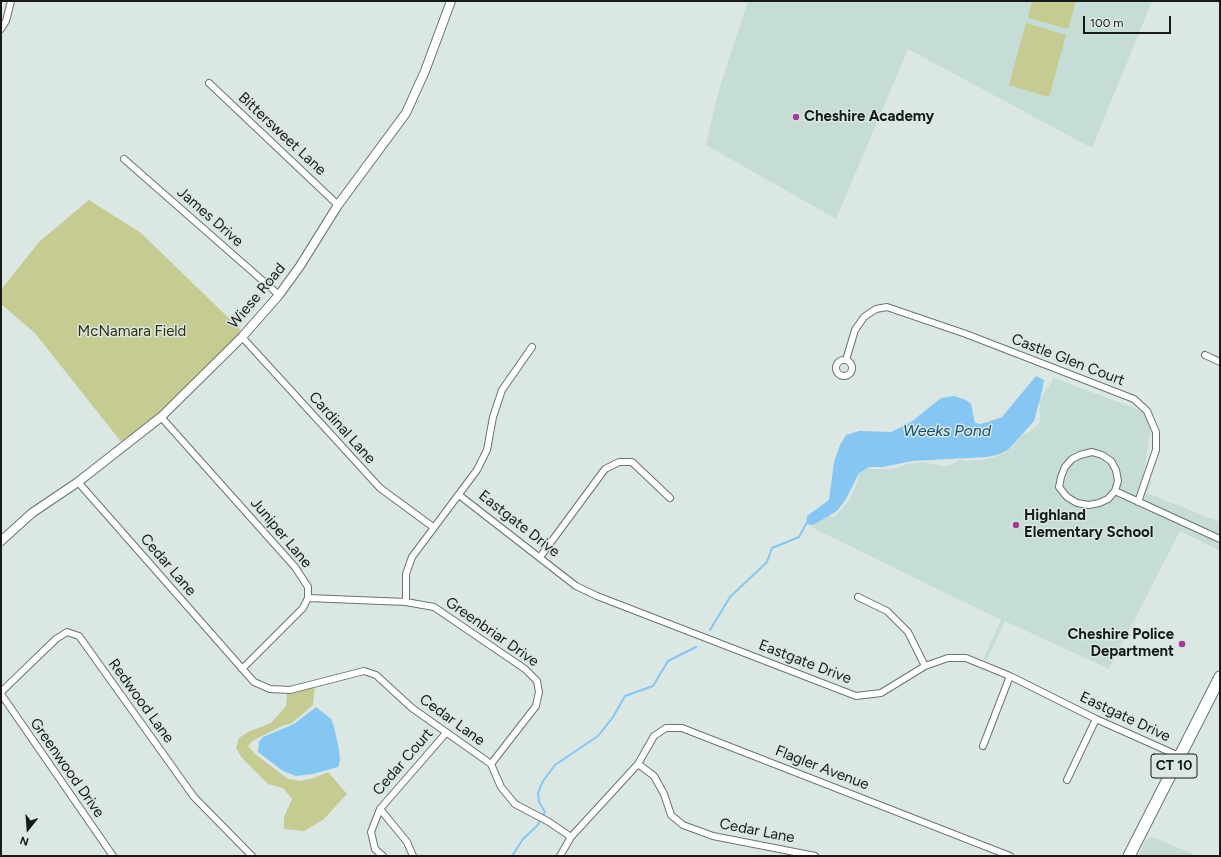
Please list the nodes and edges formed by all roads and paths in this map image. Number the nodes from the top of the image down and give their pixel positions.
1 (11, 1) edge
2 (451, 1) edge
3 (1, 29) edge
4 (209, 83) dead end
5 (124, 159) dead end
6 (338, 205) junction
7 (279, 295) junction
8 (242, 337) junction
9 (532, 347) dead end
10 (1205, 355) dead end
11 (846, 360) dead end
12 (1220, 362) edge
13 (161, 417) junction
14 (78, 482) junction
15 (1115, 491) junction
16 (459, 495) junction
17 (670, 498) dead end
18 (1138, 502) junction
19 (433, 527) junction
20 (1220, 540) edge
21 (1, 541) edge
22 (540, 557) junction
23 (858, 596) dead end
24 (308, 598) junction
25 (406, 602) junction
26 (925, 666) junction
27 (242, 669) junction
28 (1010, 676) junction
29 (1220, 677) edge
30 (1, 693) edge
31 (1096, 719) junction
32 (446, 733) junction
33 (983, 746) dead end
34 (1179, 756) junction
35 (491, 764) junction
36 (638, 764) junction
37 (1067, 780) dead end
38 (380, 809) junction
39 (571, 837) junction
40 (112, 856) edge
41 (252, 856) edge
42 (383, 856) edge
43 (414, 856) edge
44 (560, 856) edge
45 (815, 856) edge
46 (1010, 856) edge
47 (1129, 856) edge

1 - 3 street
2 - 6 street, Wiese Road
4 - 6 street, Bittersweet Lane
5 - 7 street, James Drive
6 - 7 street, Wiese Road
7 - 8 street, Wiese Road
8 - 13 street, Wiese Road
8 - 19 street, Cardinal Lane
9 - 16 street
10 - 12 street
11 - 18 street, Castle Glen Court
13 - 14 street, Wiese Road
13 - 24 street, Juniper Lane
14 - 21 street, Wiese Road
14 - 27 street, Cedar Lane
15 - 15 street
15 - 18 street
16 - 19 street
16 - 22 street, Eastgate Drive
17 - 22 street
18 - 20 street
19 - 25 street
22 - 26 street, Eastgate Drive
23 - 26 street
24 - 25 street, Greenbriar Drive
24 - 27 street
25 - 35 street, Greenbriar Drive
26 - 28 street, Eastgate Drive
27 - 32 street, Cedar Lane
28 - 31 street, Eastgate Drive
28 - 33 street
29 - 34 highway, CT 10
30 - 40 street, Greenwood Drive
30 - 41 street, Redwood Lane
31 - 34 street, Eastgate Drive
31 - 37 street
32 - 35 street, Cedar Lane
32 - 38 street, Cedar Court
34 - 47 highway, CT 10
35 - 39 street, Cedar Lane
36 - 39 street
36 - 45 street, Cedar Lane
36 - 46 street, Flagler Avenue
38 - 42 street, Cedar Court
38 - 43 street, Cedar Court
39 - 44 street

